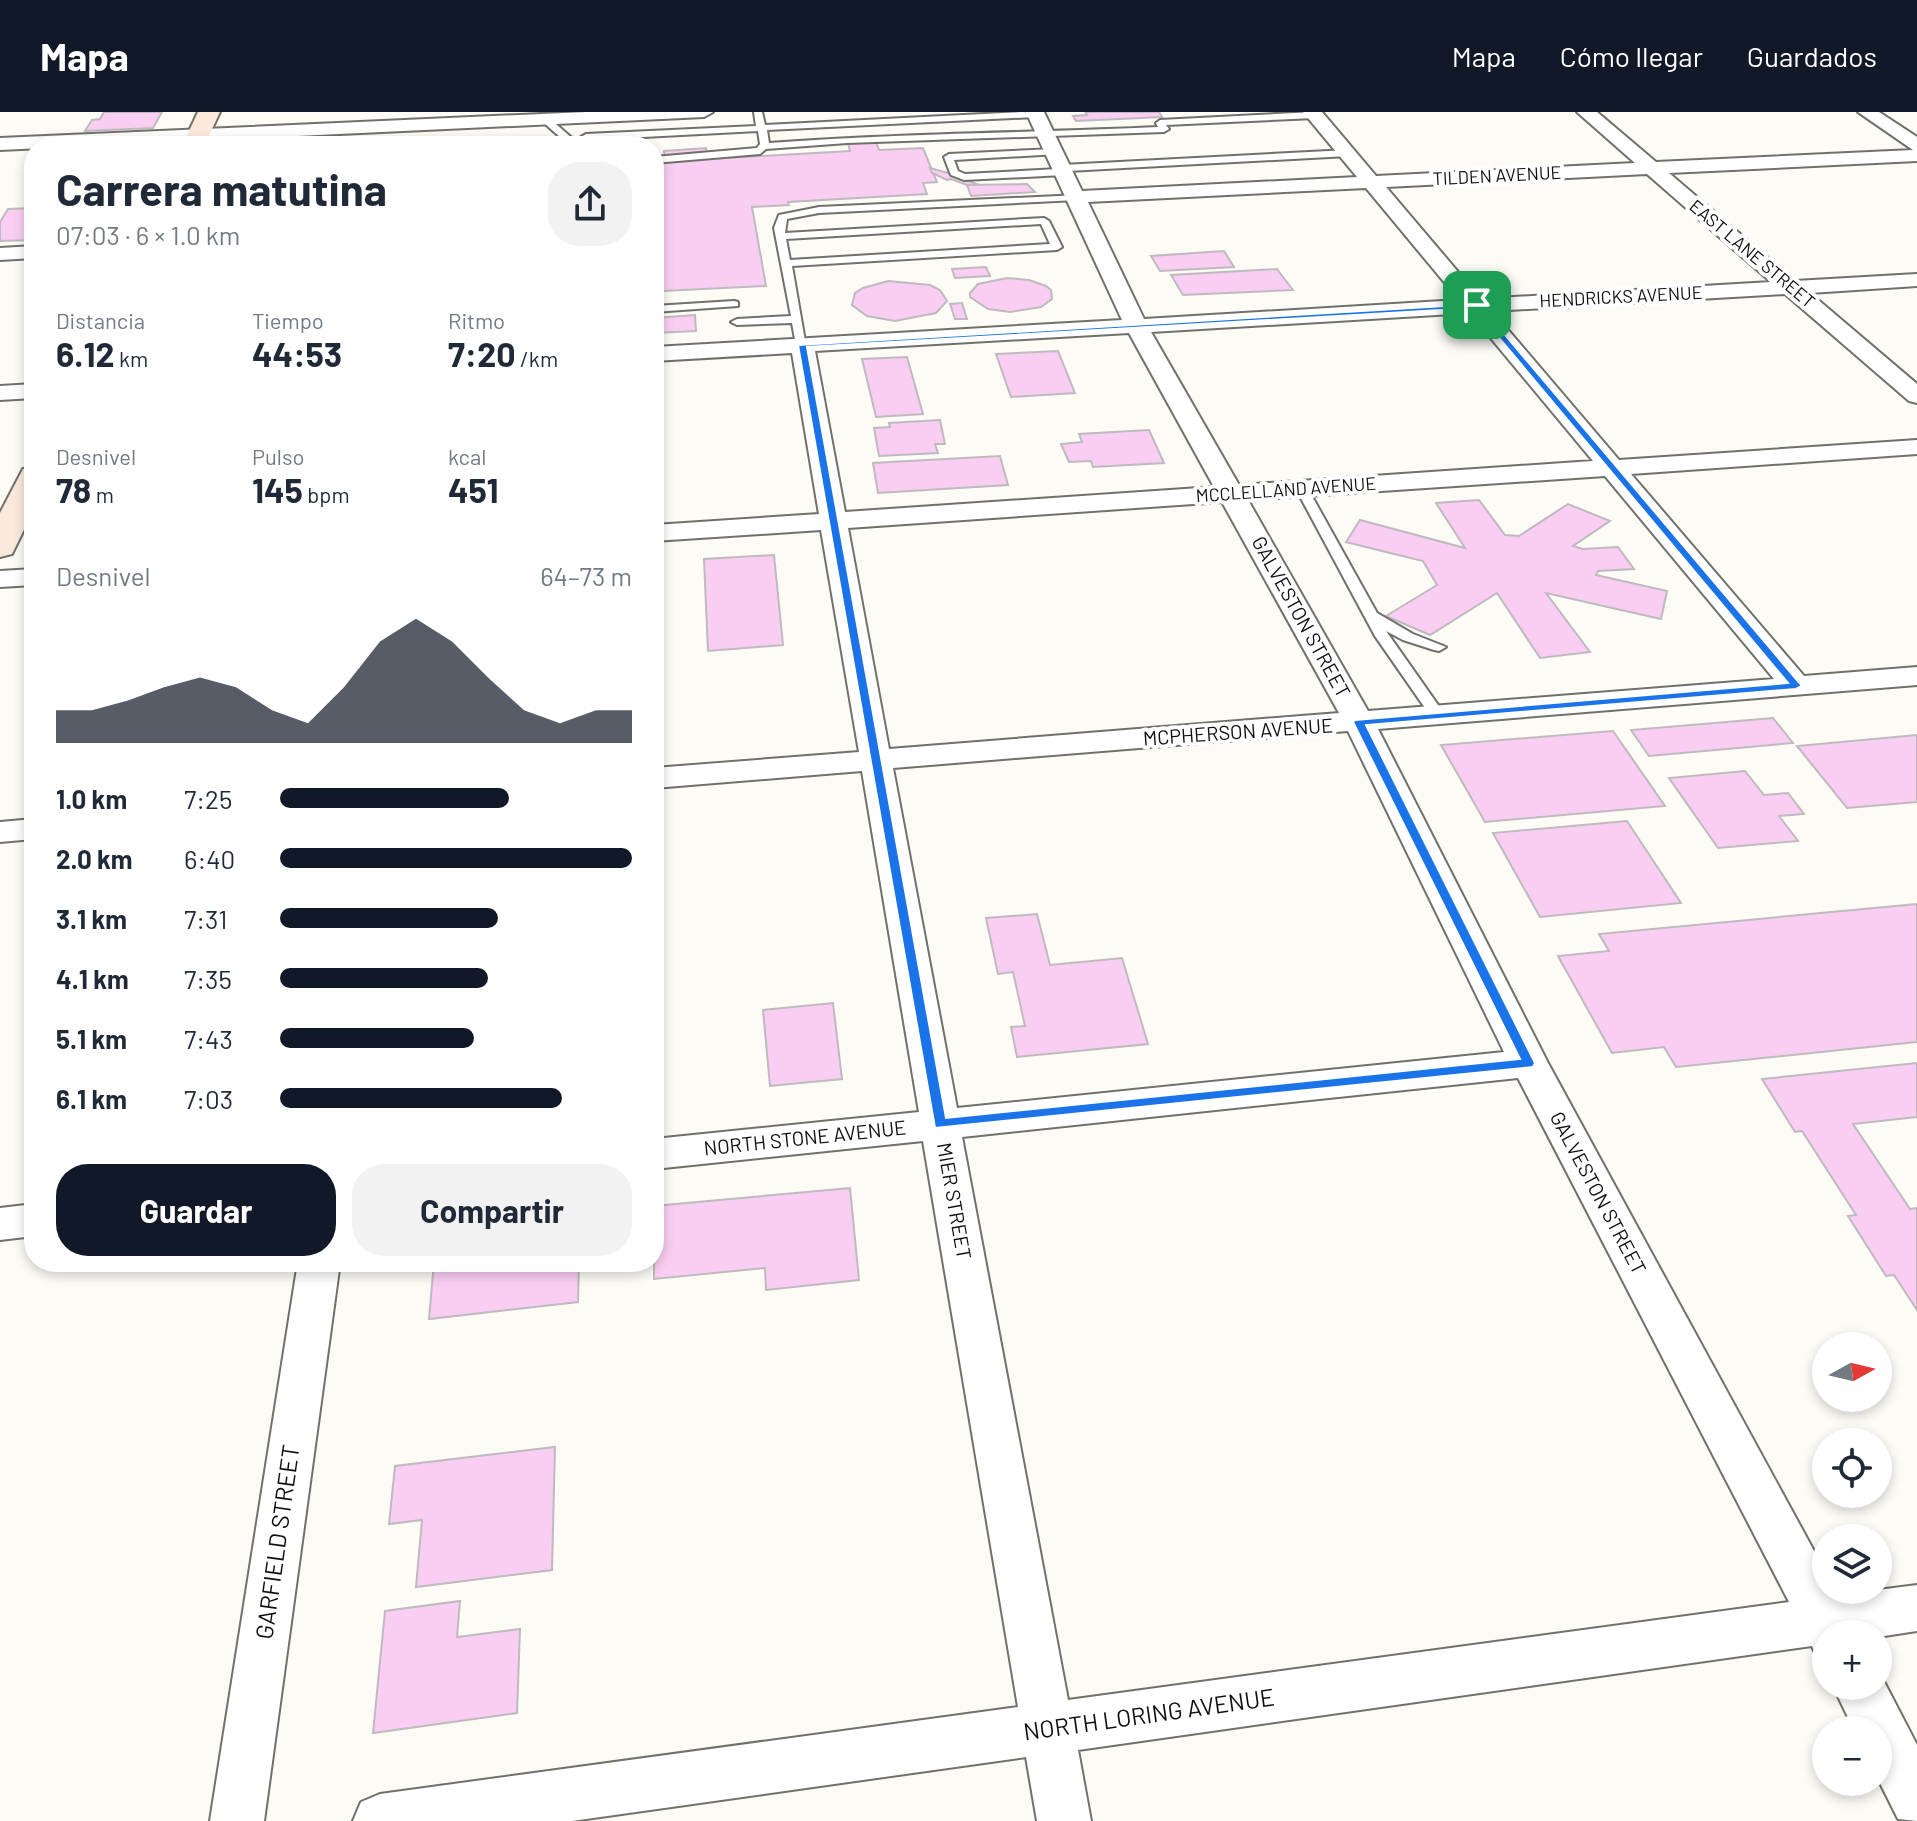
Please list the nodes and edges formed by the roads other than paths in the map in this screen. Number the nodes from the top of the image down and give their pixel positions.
1 (209, 112) edge
2 (704, 112) edge
3 (758, 112) edge
4 (1586, 112) edge
5 (1867, 112) edge
6 (1036, 113) edge
7 (1314, 114) edge
8 (485, 117) edge
9 (546, 120) junction
10 (762, 128) junction
11 (198, 136) edge
12 (246, 136) edge
13 (564, 136) edge
14 (606, 136) edge
15 (0, 144) edge
16 (24, 144) edge
17 (1917, 145) edge
18 (765, 146) junction
19 (1348, 153) junction
20 (1917, 155) edge
21 (664, 159) edge
22 (1058, 159) junction
23 (1652, 169) junction
24 (1372, 183) junction
25 (942, 227) junction
26 (841, 232) junction
27 (780, 236) junction
28 (24, 253) edge
29 (952, 253) junction
30 (0, 254) edge
31 (848, 259) junction
32 (786, 263) junction
33 (1917, 280) edge
34 (1791, 286) junction
35 (1477, 305) junction
36 (664, 308) edge
37 (737, 322) junction
38 (1136, 325) junction
39 (799, 332) junction
40 (740, 349) junction
41 (664, 353) edge
42 (24, 392) edge
43 (0, 393) edge
44 (1917, 396) edge
45 (1917, 447) edge
46 (1612, 467) junction
47 (1302, 489) junction
48 (1232, 494) junction
49 (24, 497) edge
50 (833, 521) junction
51 (664, 532) edge
52 (0, 547) edge
53 (24, 578) edge
54 (0, 579) edge
55 (1371, 616) junction
56 (1439, 647) dead end
57 (1917, 676) edge
58 (1796, 686) junction
59 (1437, 715) junction
60 (1359, 722) junction
61 (875, 759) junction
62 (664, 777) edge
63 (24, 830) edge
64 (0, 832) edge
65 (1529, 1063) junction
66 (940, 1124) junction
67 (664, 1153) edge
68 (24, 1221) edge
69 (0, 1224) edge
70 (318, 1272) edge
71 (1917, 1608) edge
72 (1825, 1620) edge
73 (1861, 1620) edge
74 (1812, 1629) edge
75 (1866, 1700) edge
76 (1048, 1729) junction
77 (1917, 1800) edge
78 (237, 1821) edge
79 (380, 1821) edge
80 (1064, 1821) edge

1 - 11 main road
2 - 9 street
3 - 10 lane
4 - 23 street, EAST LANE STREET
5 - 17 street
6 - 10 lane
6 - 22 street, GALVESTON STREET
7 - 19 street
7 - 22 lane
8 - 9 street
8 - 12 street
9 - 13 lane
10 - 14 lane
10 - 18 lane
15 - 16 street
18 - 21 lane
18 - 22 lane
19 - 22 lane
19 - 24 street
20 - 23 street, TILDEN AVENUE
22 - 22 lane
22 - 24 street, TILDEN AVENUE
22 - 27 lane
22 - 38 street, GALVESTON STREET
23 - 24 street, TILDEN AVENUE
23 - 34 street, EAST LANE STREET
24 - 35 street
25 - 26 lane
25 - 29 lane
25 - 29 lane
26 - 27 lane
26 - 31 lane
27 - 32 lane
28 - 30 street
29 - 31 lane
31 - 32 lane
32 - 39 lane
33 - 34 street, HENDRICKS AVENUE
34 - 35 street, HENDRICKS AVENUE
34 - 44 street, EAST LANE STREET
35 - 38 street, HENDRICKS AVENUE
35 - 46 street
36 - 37 lane
37 - 39 lane
37 - 40 lane
38 - 39 street, HENDRICKS AVENUE
38 - 48 street, GALVESTON STREET
39 - 40 street, HENDRICKS AVENUE
39 - 50 street, MIER STREET
40 - 41 street, HENDRICKS AVENUE
42 - 43 street
45 - 46 street, MCCLELLAND AVENUE
46 - 47 street, MCCLELLAND AVENUE
46 - 58 street
47 - 48 street, MCCLELLAND AVENUE
47 - 55 lane
48 - 50 street, MCCLELLAND AVENUE
48 - 60 street, GALVESTON STREET
49 - 52 main road
50 - 51 street, MCCLELLAND AVENUE
50 - 61 street, MIER STREET
53 - 54 street
55 - 56 lane
55 - 59 lane
57 - 58 street, MCPHERSON AVENUE
58 - 59 street, MCPHERSON AVENUE
59 - 60 street, MCPHERSON AVENUE
60 - 61 street, MCPHERSON AVENUE
60 - 65 street, GALVESTON STREET
61 - 62 street, MCPHERSON AVENUE
61 - 66 street, MIER STREET
63 - 64 street
65 - 66 street, NORTH STONE AVENUE
65 - 72 street, GALVESTON STREET
66 - 67 street, NORTH STONE AVENUE
66 - 76 street, MIER STREET
68 - 69 street
70 - 78 street, GARFIELD STREET
71 - 73 street, NORTH LORING AVENUE
74 - 76 street, NORTH LORING AVENUE
75 - 77 street
76 - 79 street, NORTH LORING AVENUE
76 - 80 street, MIER STREET

